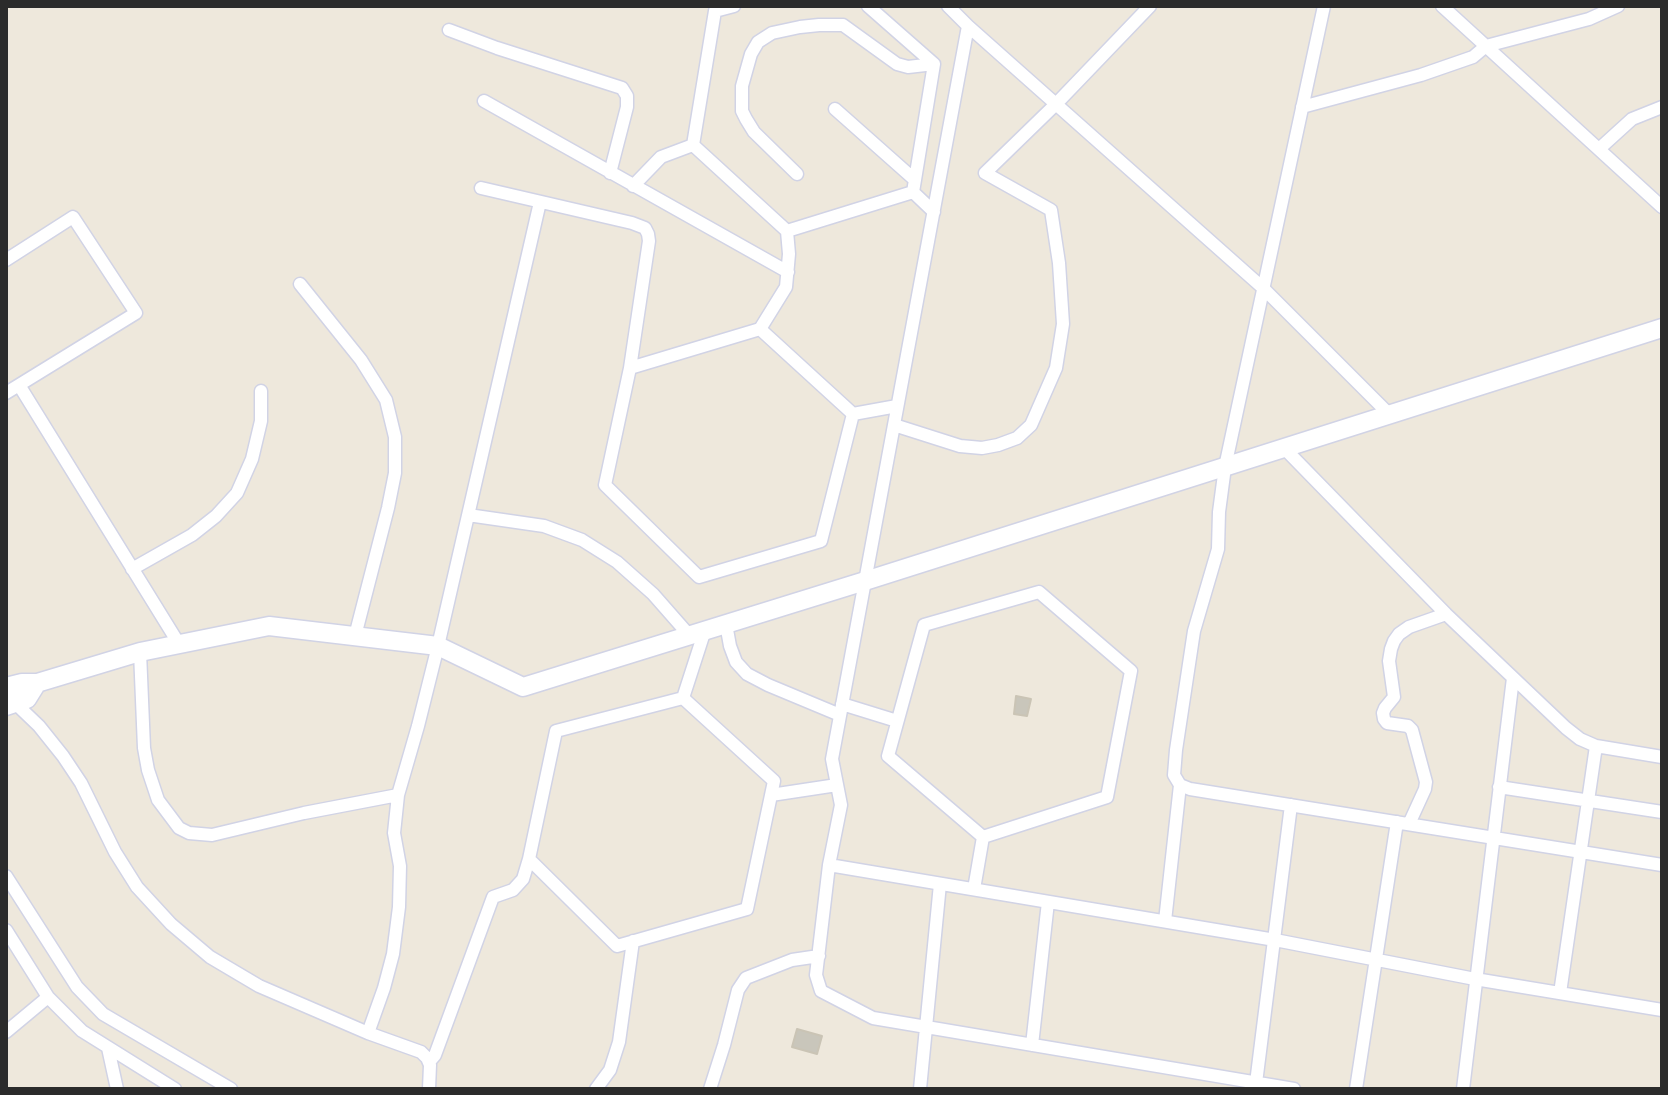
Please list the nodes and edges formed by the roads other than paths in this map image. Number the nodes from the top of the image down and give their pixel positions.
1 (734, 6) edge
2 (868, 6) edge
3 (948, 6) edge
4 (1150, 6) edge
5 (1324, 6) edge
6 (1442, 6) edge
7 (1618, 6) edge
8 (713, 9) edge
9 (968, 26) junction
10 (449, 30) dead end
11 (1486, 46) junction
12 (934, 64) junction
13 (484, 101) dead end
14 (1056, 104) junction
15 (1302, 107) junction
16 (1662, 107) edge
17 (835, 109) dead end
18 (693, 145) junction
19 (1599, 149) junction
20 (610, 173) junction
21 (797, 174) dead end
22 (633, 186) junction
23 (914, 186) junction
24 (481, 188) dead end
25 (540, 202) junction
26 (1662, 207) edge
27 (934, 212) junction
28 (787, 231) junction
29 (6, 260) edge
30 (788, 272) junction
31 (300, 284) dead end
32 (1263, 288) junction
33 (1662, 328) edge
34 (760, 329) junction
35 (630, 368) junction
36 (19, 385) junction
37 (261, 391) dead end
38 (6, 393) edge
39 (897, 406) junction
40 (853, 414) junction
41 (1389, 414) junction
42 (894, 425) junction
43 (1284, 448) junction
44 (1225, 467) junction
45 (468, 515) junction
46 (132, 569) junction
47 (865, 581) junction
48 (1446, 614) junction
49 (726, 624) junction
50 (697, 633) junction
51 (355, 636) junction
52 (179, 644) junction
53 (438, 646) junction
54 (140, 652) junction
55 (1513, 678) junction
56 (683, 698) junction
57 (9, 699) edge
58 (841, 709) junction
59 (897, 721) junction
60 (1596, 746) junction
61 (1662, 757) edge
62 (837, 785) junction
63 (1180, 785) junction
64 (1499, 787) junction
65 (398, 795) junction
66 (771, 795) junction
67 (1587, 800) junction
68 (1291, 805) junction
69 (1662, 812) edge
70 (1403, 823) junction
71 (983, 837) junction
72 (1493, 837) junction
73 (1580, 851) junction
74 (529, 859) junction
75 (829, 865) junction
76 (1662, 865) edge
77 (6, 876) edge
78 (940, 884) junction
79 (974, 889) junction
80 (1048, 902) junction
81 (1165, 921) junction
82 (6, 930) edge
83 (1275, 940) junction
84 (633, 941) junction
85 (819, 956) junction
86 (1376, 960) junction
87 (1475, 979) junction
88 (1560, 993) junction
89 (48, 997) junction
90 (1662, 1010) edge
91 (925, 1027) junction
92 (6, 1032) edge
93 (368, 1033) junction
94 (1032, 1045) junction
95 (108, 1048) junction
96 (429, 1062) junction
97 (1256, 1083) junction
98 (1280, 1088) edge
99 (117, 1089) edge
100 (175, 1089) edge
101 (231, 1089) edge
102 (429, 1089) edge
103 (596, 1089) edge
104 (710, 1089) edge
105 (920, 1089) edge
106 (1294, 1089) edge
107 (1356, 1089) edge
108 (1463, 1089) edge

1 - 8 street
2 - 12 street
3 - 9 street
4 - 14 street
5 - 15 street
6 - 11 street
7 - 11 street
8 - 18 street
9 - 14 street
9 - 27 street
10 - 20 street
11 - 15 street
11 - 19 street
12 - 21 street
12 - 23 street
13 - 20 street
14 - 32 street
14 - 42 street
15 - 32 street
16 - 19 street
17 - 23 street
18 - 22 street
18 - 28 street
19 - 26 street
20 - 22 street
22 - 30 street
23 - 27 street
23 - 28 street
24 - 25 street
25 - 35 street
25 - 45 street
27 - 39 street
28 - 30 street
29 - 36 street
30 - 34 street
31 - 51 street
32 - 41 street
32 - 44 street
33 - 41 street
34 - 35 street
34 - 40 street
35 - 40 street
36 - 38 street
36 - 46 street
37 - 46 street
39 - 40 street
39 - 42 street
41 - 43 street
42 - 47 street
43 - 44 street
43 - 48 street
44 - 47 street
44 - 63 street
45 - 50 street
45 - 53 street
46 - 52 street
47 - 49 street
47 - 58 street
48 - 55 street
48 - 70 street
49 - 50 street
49 - 58 street
50 - 53 street
50 - 56 street
51 - 52 street
51 - 53 street
52 - 54 street
53 - 65 street
54 - 57 street
54 - 65 street
55 - 60 street
55 - 64 street
56 - 66 street
56 - 74 street
57 - 93 street
58 - 59 street
58 - 62 street
59 - 71 street
59 - 71 street
60 - 61 street
60 - 67 street
62 - 66 street
62 - 75 street
63 - 68 street
63 - 81 street
64 - 67 street
64 - 72 street
65 - 93 street
66 - 84 street
67 - 69 street
67 - 73 street
68 - 70 street
68 - 83 street
70 - 72 street
70 - 86 street
71 - 79 street
72 - 73 street
72 - 87 street
73 - 76 street
73 - 88 street
74 - 84 street
74 - 96 street
75 - 78 street
75 - 85 street
77 - 101 street
78 - 79 street
78 - 91 street
79 - 80 street
80 - 81 street
80 - 94 street
81 - 83 street
82 - 89 street
83 - 86 street
83 - 97 street
84 - 103 street
85 - 91 street
85 - 104 street
86 - 87 street
86 - 107 street
87 - 88 street
87 - 108 street
88 - 90 street
89 - 92 street
89 - 95 street
91 - 94 street
91 - 105 street
93 - 96 street
94 - 97 street
95 - 99 street
95 - 100 street
96 - 102 street
97 - 98 street
98 - 106 street

